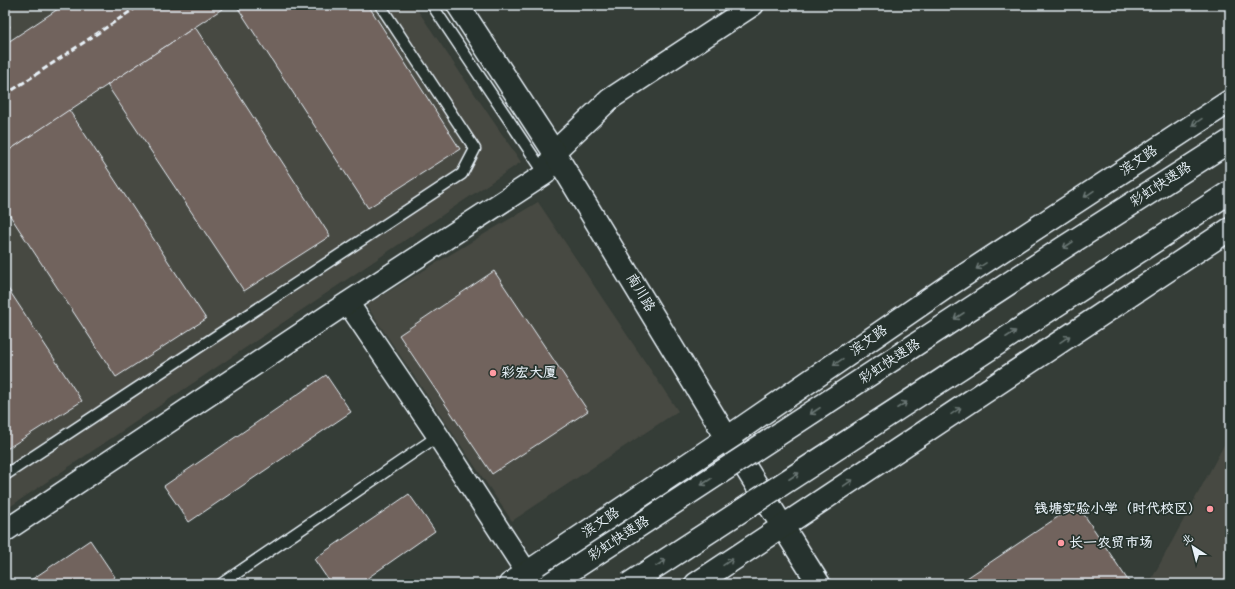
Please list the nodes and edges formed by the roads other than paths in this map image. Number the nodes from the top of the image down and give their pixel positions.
1 (380, 5) edge
2 (432, 5) edge
3 (458, 5) edge
4 (753, 5) edge
5 (1230, 101) edge
6 (1230, 141) edge
7 (554, 152) junction
8 (545, 174) junction
9 (1230, 192) edge
10 (1230, 229) edge
11 (348, 303) junction
12 (438, 436) junction
13 (728, 438) junction
14 (5, 475) edge
15 (784, 526) junction
16 (5, 531) edge
17 (518, 578) edge
18 (220, 584) edge
19 (550, 584) edge
20 (629, 584) edge
21 (696, 584) edge
22 (819, 584) edge

1 - 14 lane
2 - 8 lane
3 - 7 main road, 南川路
4 - 7 street
5 -> 13 main road, 滨文路
6 -> 19 main road, 彩虹快速路, bridge
7 - 8 street
7 - 13 main road, 南川路
8 - 11 street
20 -> 9 main road, bridge
15 -> 10 main road
11 - 12 street
11 - 16 street
12 - 17 street
12 - 18 lane
13 - 15 main road, 南川路
13 - 17 main road, 滨文路
21 -> 15 main road
15 - 22 main road, 南川路

